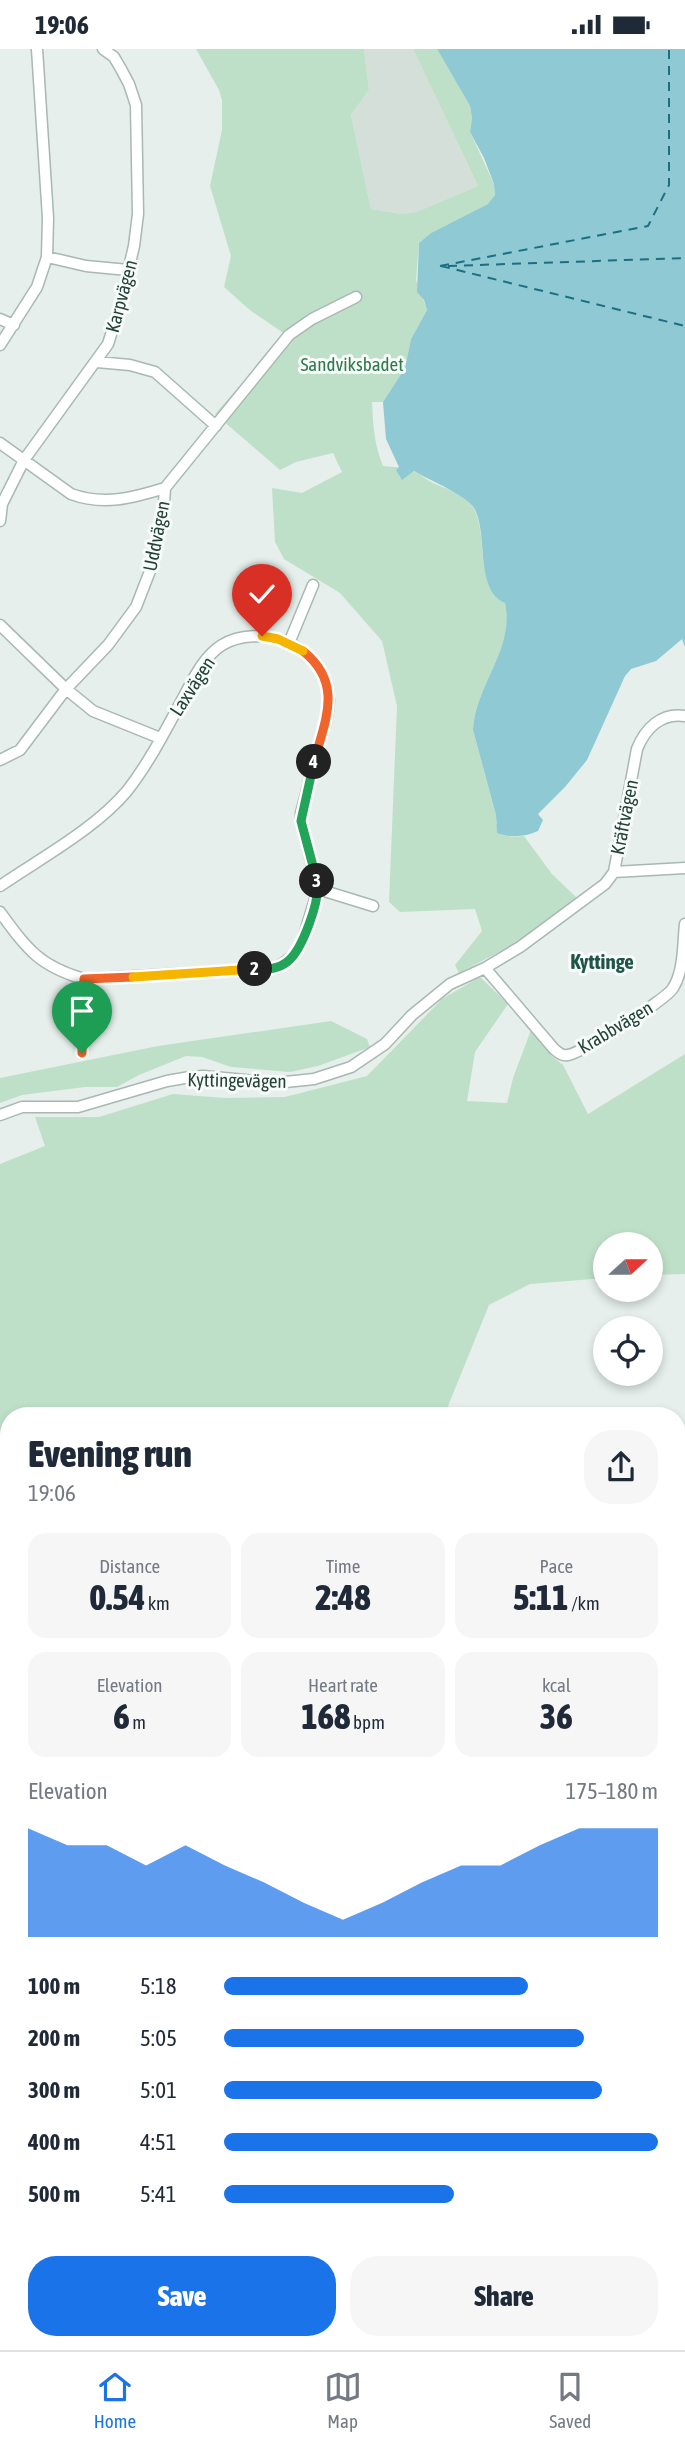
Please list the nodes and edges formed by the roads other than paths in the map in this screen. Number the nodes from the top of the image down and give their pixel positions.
1 (37, 49) edge
2 (107, 50) edge
3 (47, 257) junction
4 (128, 270) junction
5 (356, 297) dead end
6 (0, 319) edge
7 (14, 325) junction
8 (0, 345) edge
9 (97, 362) junction
10 (216, 426) junction
11 (0, 443) edge
12 (24, 460) junction
13 (165, 488) junction
14 (0, 521) edge
15 (313, 585) dead end
16 (0, 625) edge
17 (289, 643) junction
18 (66, 689) junction
19 (685, 716) edge
20 (160, 738) junction
21 (0, 760) edge
22 (685, 868) edge
23 (614, 871) junction
24 (0, 886) edge
25 (318, 889) junction
26 (373, 906) dead end
27 (0, 912) edge
28 (685, 924) edge
29 (485, 968) junction
30 (84, 979) junction
31 (82, 1053) dead end
32 (0, 1115) edge

1 - 3 street
2 - 4 street, Karpvägen
3 - 4 street
3 - 7 street
4 - 9 street, Karpvägen
5 - 10 street, Uddvägen
6 - 7 street
7 - 8 street
9 - 10 street
9 - 12 street, Karpvägen
10 - 13 street, Uddvägen
11 - 12 street
12 - 13 street
12 - 14 street, Karpvägen
13 - 18 street, Uddvägen
15 - 17 street
16 - 18 street
17 - 20 street, Laxvägen
17 - 25 street, Laxvägen
18 - 20 street
18 - 21 street, Uddvägen
19 - 23 street, Kräftvägen
20 - 24 street, Laxvägen
22 - 23 street
23 - 29 street, Kräftvägen
25 - 26 street
25 - 30 street
27 - 30 street
28 - 29 street, Krabbvägen
29 - 32 street, Kyttingevägen
30 - 31 street

